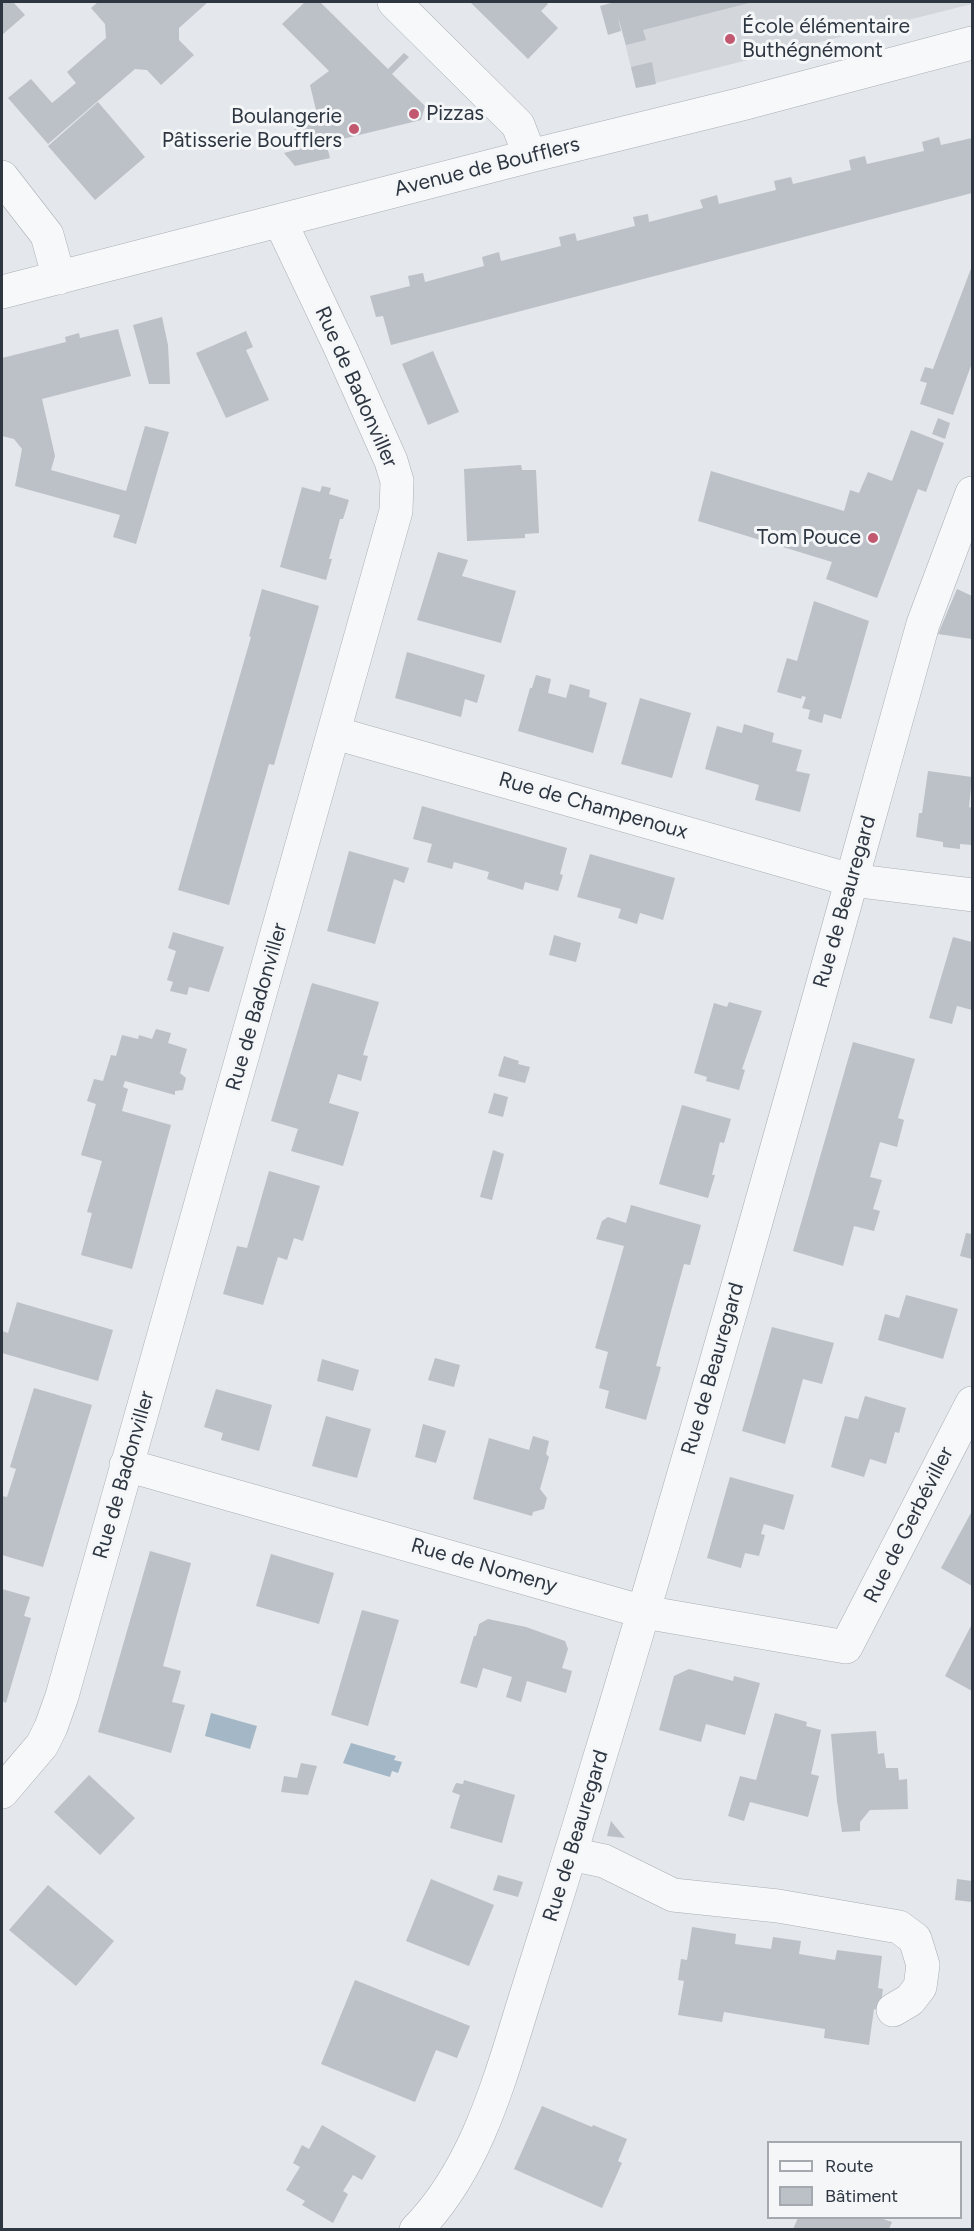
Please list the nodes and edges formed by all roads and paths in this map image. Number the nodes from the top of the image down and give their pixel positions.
1 (394, 2) edge
2 (972, 43) edge
3 (530, 156) junction
4 (2, 177) edge
5 (280, 221) junction
6 (59, 278) junction
7 (2, 292) edge
8 (972, 493) edge
9 (335, 733) junction
10 (851, 880) junction
11 (972, 895) edge
12 (972, 1403) edge
13 (126, 1465) junction
14 (644, 1611) junction
15 (846, 1647) joint
16 (2, 1792) edge
17 (571, 1854) junction
18 (893, 2010) dead end
19 (416, 2229) edge

1 - 3 street
2 - 3 street, Avenue de Boufflers
3 - 5 street, Avenue de Boufflers
4 - 6 street
5 - 6 street, Avenue de Boufflers
5 - 9 street, Rue de Badonviller
6 - 7 street, Avenue de Boufflers
8 - 10 street, Rue de Beauregard
9 - 10 street, Rue de Champenoux
9 - 13 street, Rue de Badonviller
10 - 11 street, Rue de Champenoux
10 - 14 street, Rue de Beauregard
12 - 15 street, Rue de Gerbéviller
13 - 14 street, Rue de Nomeny
13 - 16 street, Rue de Badonviller
14 - 15 street, Rue de Nomeny
14 - 17 street, Rue de Beauregard
17 - 18 street
17 - 19 street, Rue de Beauregard

